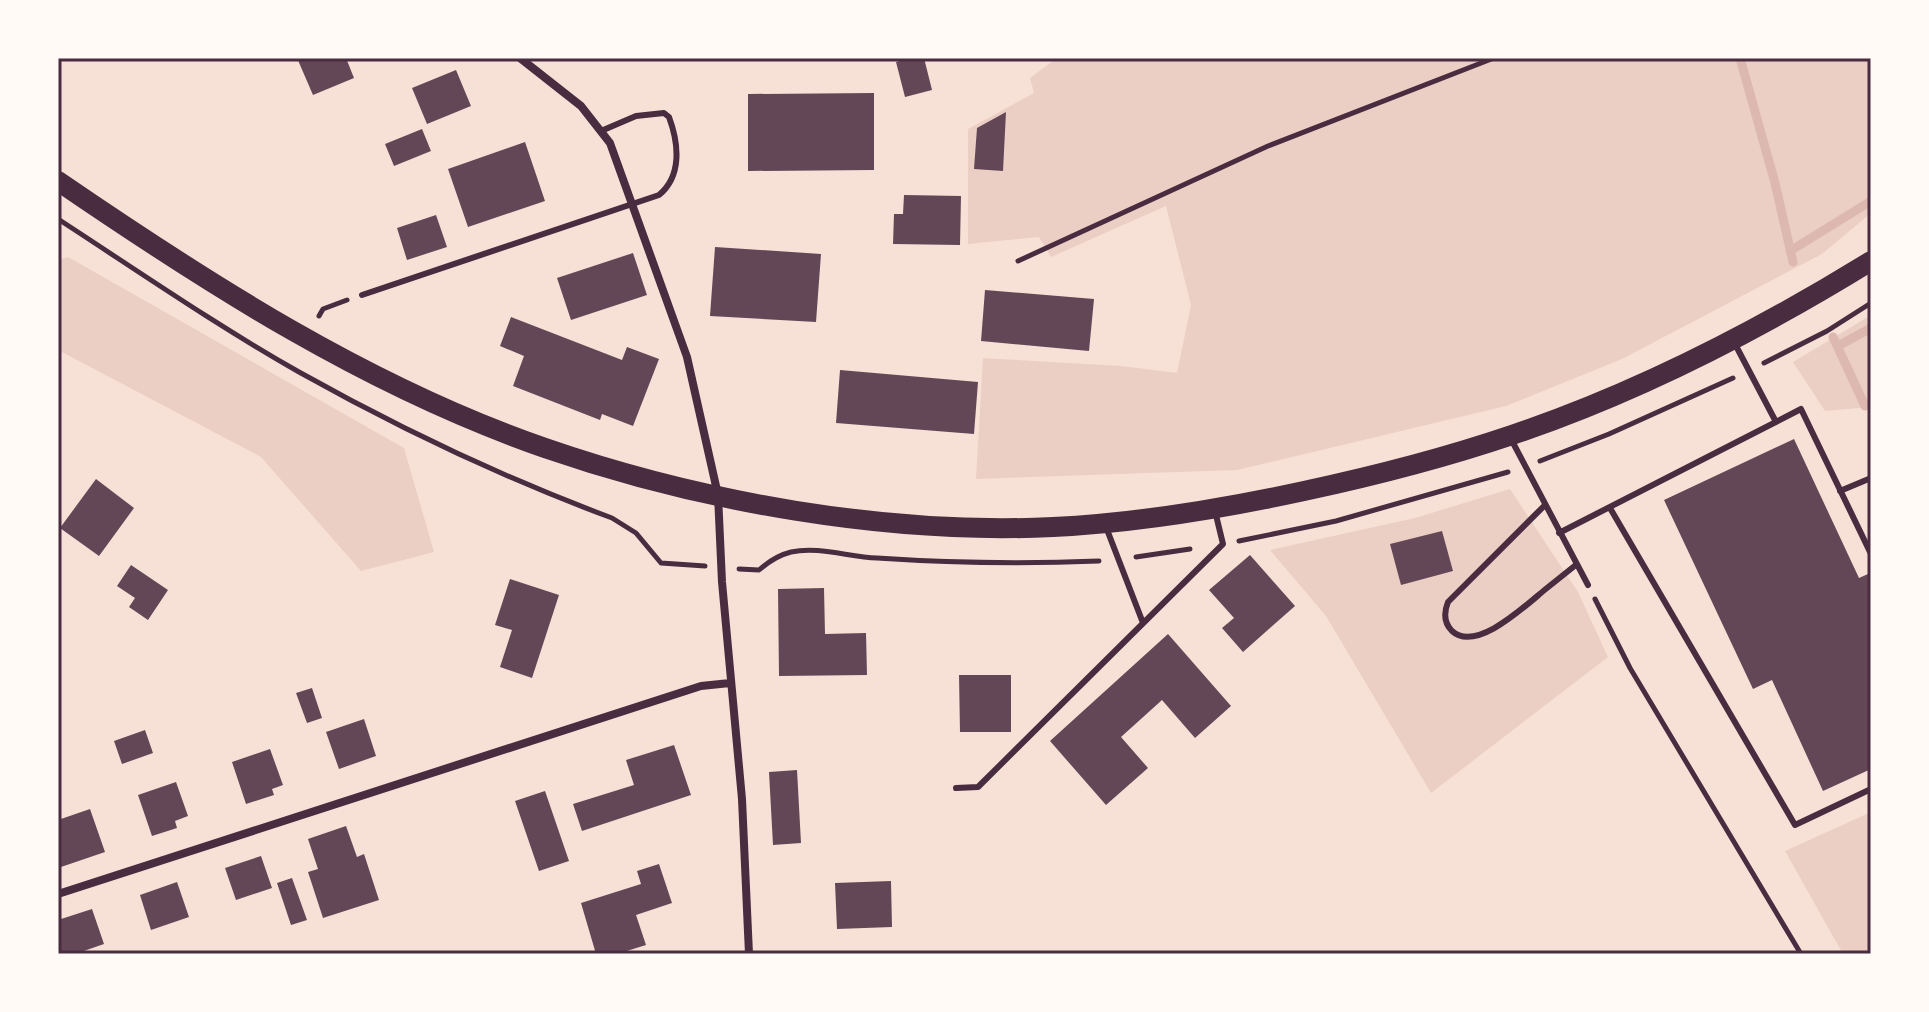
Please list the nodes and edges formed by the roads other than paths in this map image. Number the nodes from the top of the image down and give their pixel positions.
1 (520, 58) edge
2 (601, 131) junction
3 (60, 186) edge
4 (632, 204) junction
5 (1871, 261) edge
6 (362, 295) road end
7 (1733, 339) junction
8 (1776, 422) junction
9 (1510, 436) junction
10 (1871, 478) edge
11 (1840, 491) junction
12 (718, 495) junction
13 (1545, 505) junction
14 (1610, 508) junction
15 (1215, 510) junction
16 (1105, 523) junction
17 (1559, 533) junction
18 (1871, 554) edge
19 (1577, 564) junction
20 (1588, 585) road end
21 (1143, 623) junction
22 (730, 683) junction
23 (956, 788) dead end
24 (1871, 789) edge
25 (58, 894) edge
26 (749, 954) edge

1 - 2 street
2 - 4 street
2 - 4 lane
3 - 12 main road
4 - 6 lane
4 - 12 street
5 - 7 main road
7 - 8 lane
7 - 9 main road
8 - 11 lane
8 - 14 lane
9 - 13 lane
9 - 15 main road
10 - 11 lane
11 - 18 lane
12 - 16 main road
12 - 22 street
13 - 17 lane
13 - 19 lane
14 - 17 lane
14 - 24 lane
15 - 16 main road
15 - 21 lane
16 - 21 lane
17 - 19 lane
19 - 20 lane
21 - 23 lane
22 - 25 street
22 - 26 street

